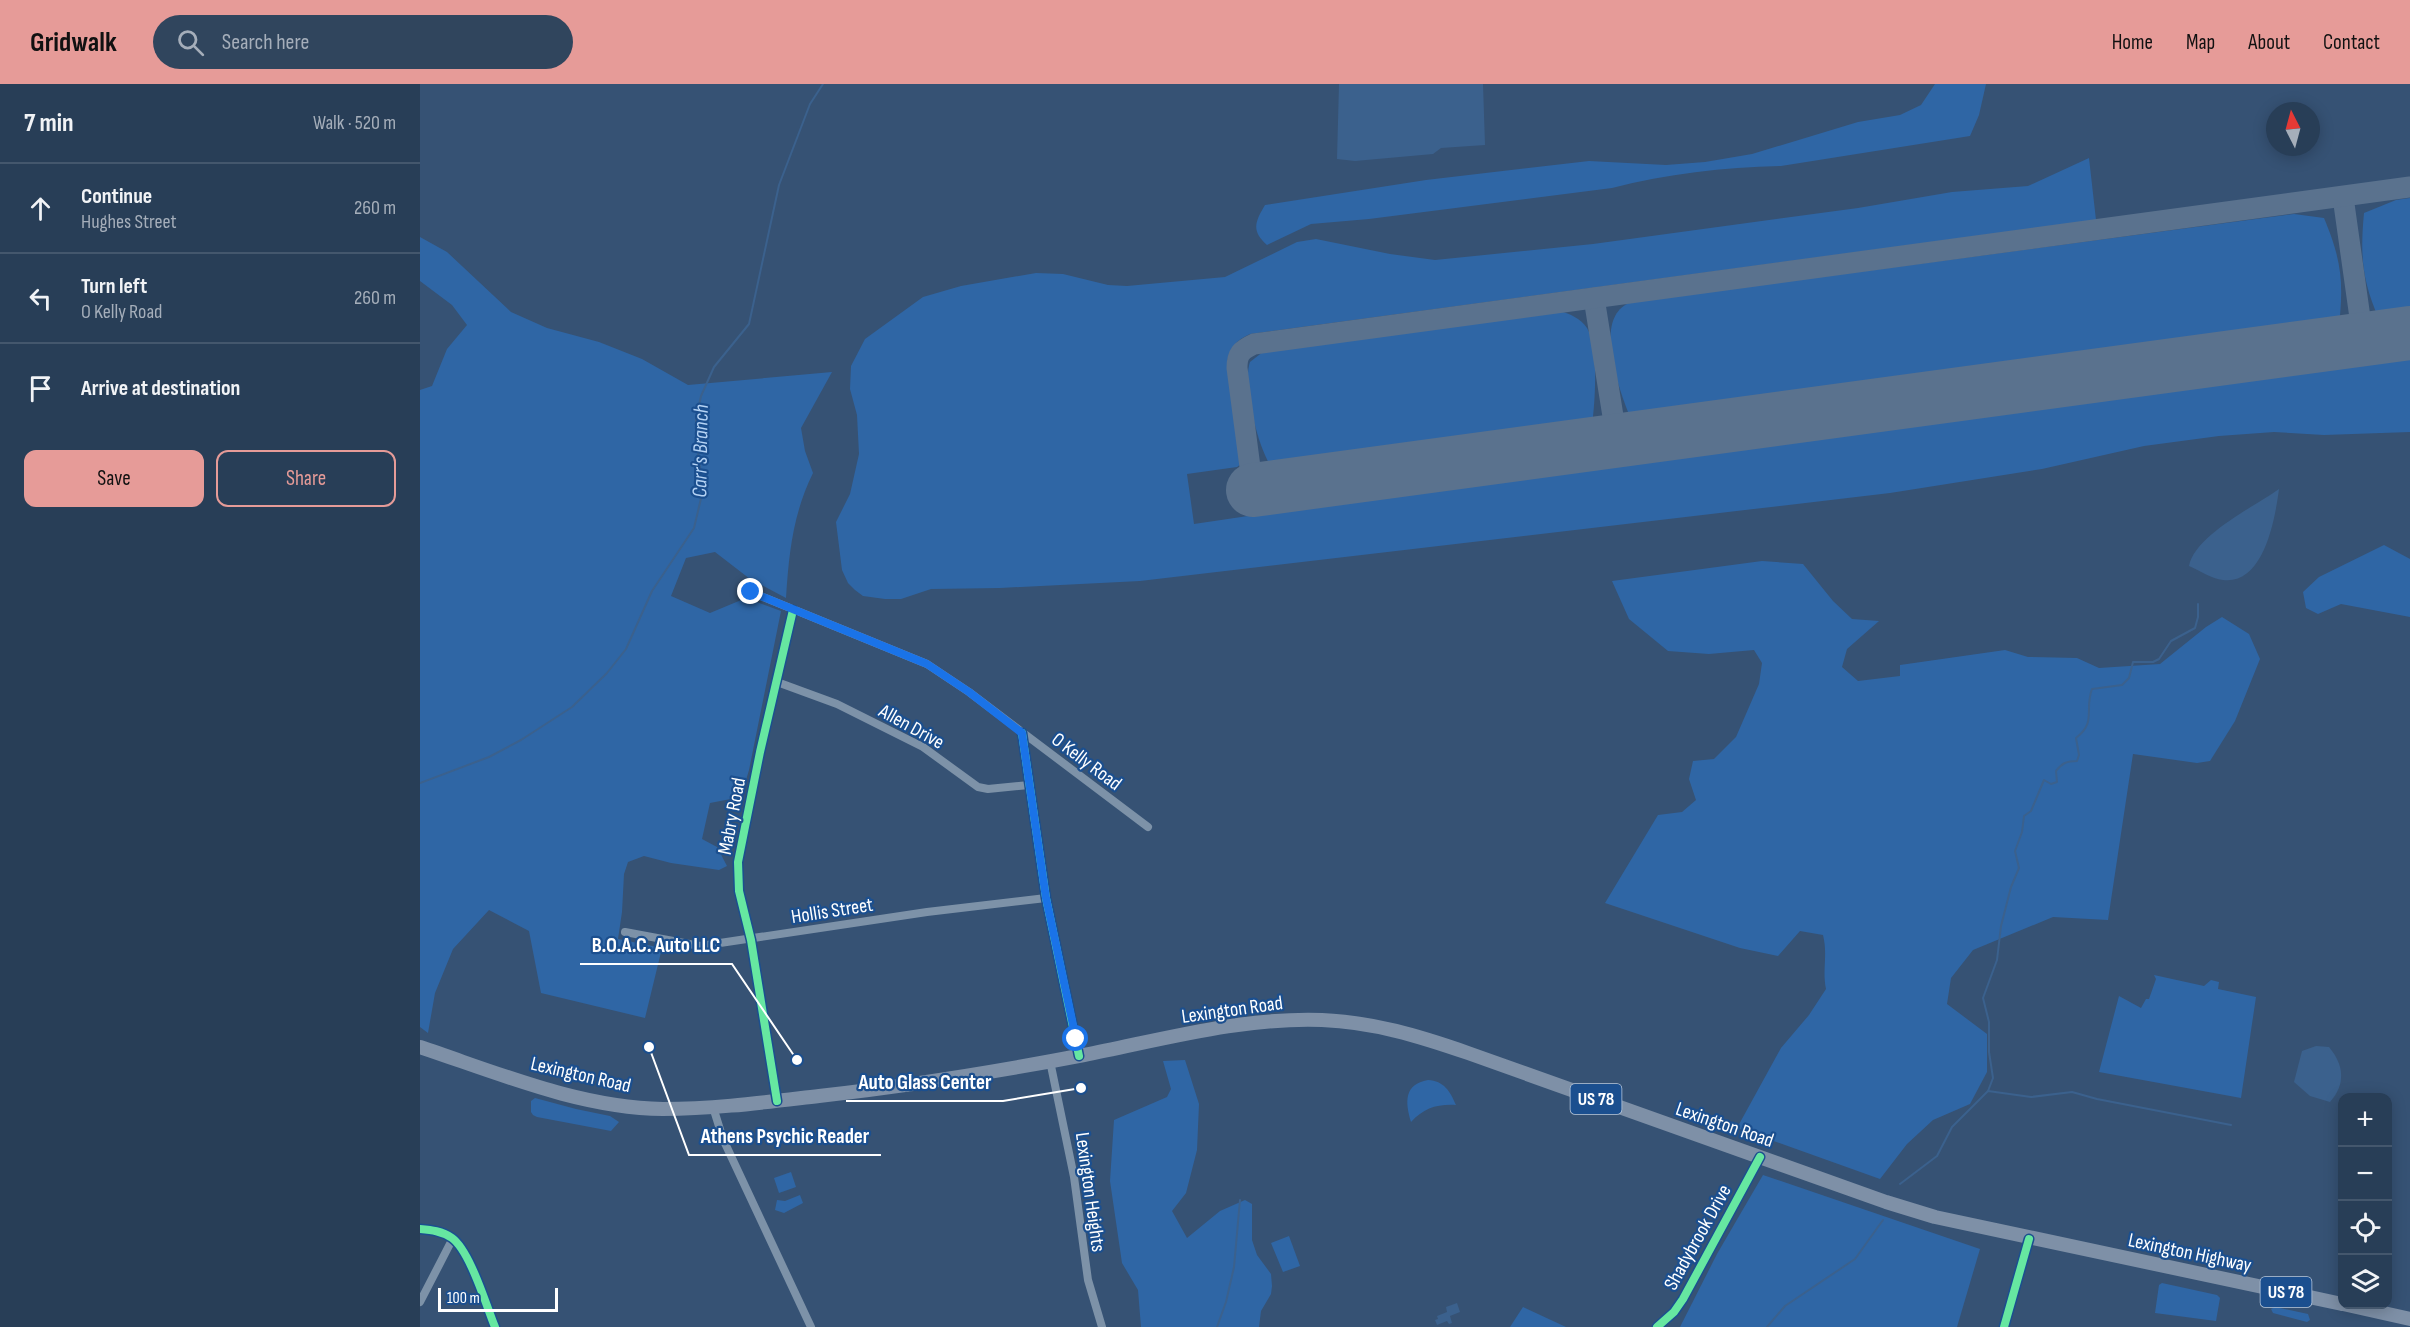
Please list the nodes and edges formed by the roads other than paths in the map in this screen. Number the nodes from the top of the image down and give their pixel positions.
1 (751, 592) dead end
2 (793, 610) junction
3 (777, 682) junction
4 (1022, 733) junction
5 (1029, 785) junction
6 (1148, 827) dead end
7 (1046, 898) junction
8 (625, 932) dead end
9 (751, 940) junction
10 (420, 1047) edge
11 (1079, 1056) junction
12 (1050, 1061) junction
13 (777, 1101) junction
14 (713, 1107) junction
15 (1760, 1156) junction
16 (420, 1229) edge
17 (453, 1238) junction
18 (2029, 1239) junction
19 (420, 1302) edge
20 (2338, 1303) edge
21 (2360, 1309) edge
22 (2406, 1322) edge
23 (495, 1327) edge
24 (810, 1327) edge
25 (1102, 1327) edge
26 (1657, 1327) edge
27 (2004, 1327) edge

1 - 2 street, O Kelly Road
2 - 3 street, Mabry Road
2 - 4 street, O Kelly Road
3 - 5 street, Allen Drive
3 - 9 street, Mabry Road
4 - 5 street
4 - 6 street, O Kelly Road
5 - 7 street
7 - 9 street, Hollis Street
7 - 11 street
8 - 9 street, Hollis Street
9 - 13 street, Mabry Road
10 - 14 highway, Lexington Road / US 78
11 - 12 highway, Lexington Road / US 78
11 - 15 highway, Lexington Road / US 78
12 - 13 highway, Lexington Road / US 78
12 - 25 street, Lexington Heights
13 - 14 highway, Lexington Road / US 78
14 - 24 street
15 - 18 highway, Lexington Road / US 78
15 - 26 street, Shadybrook Drive
16 - 17 street
17 - 19 street
17 - 23 street
18 - 20 highway, Lexington Highway / US 78
18 - 27 street
21 - 22 highway, Lexington Highway / US 78

